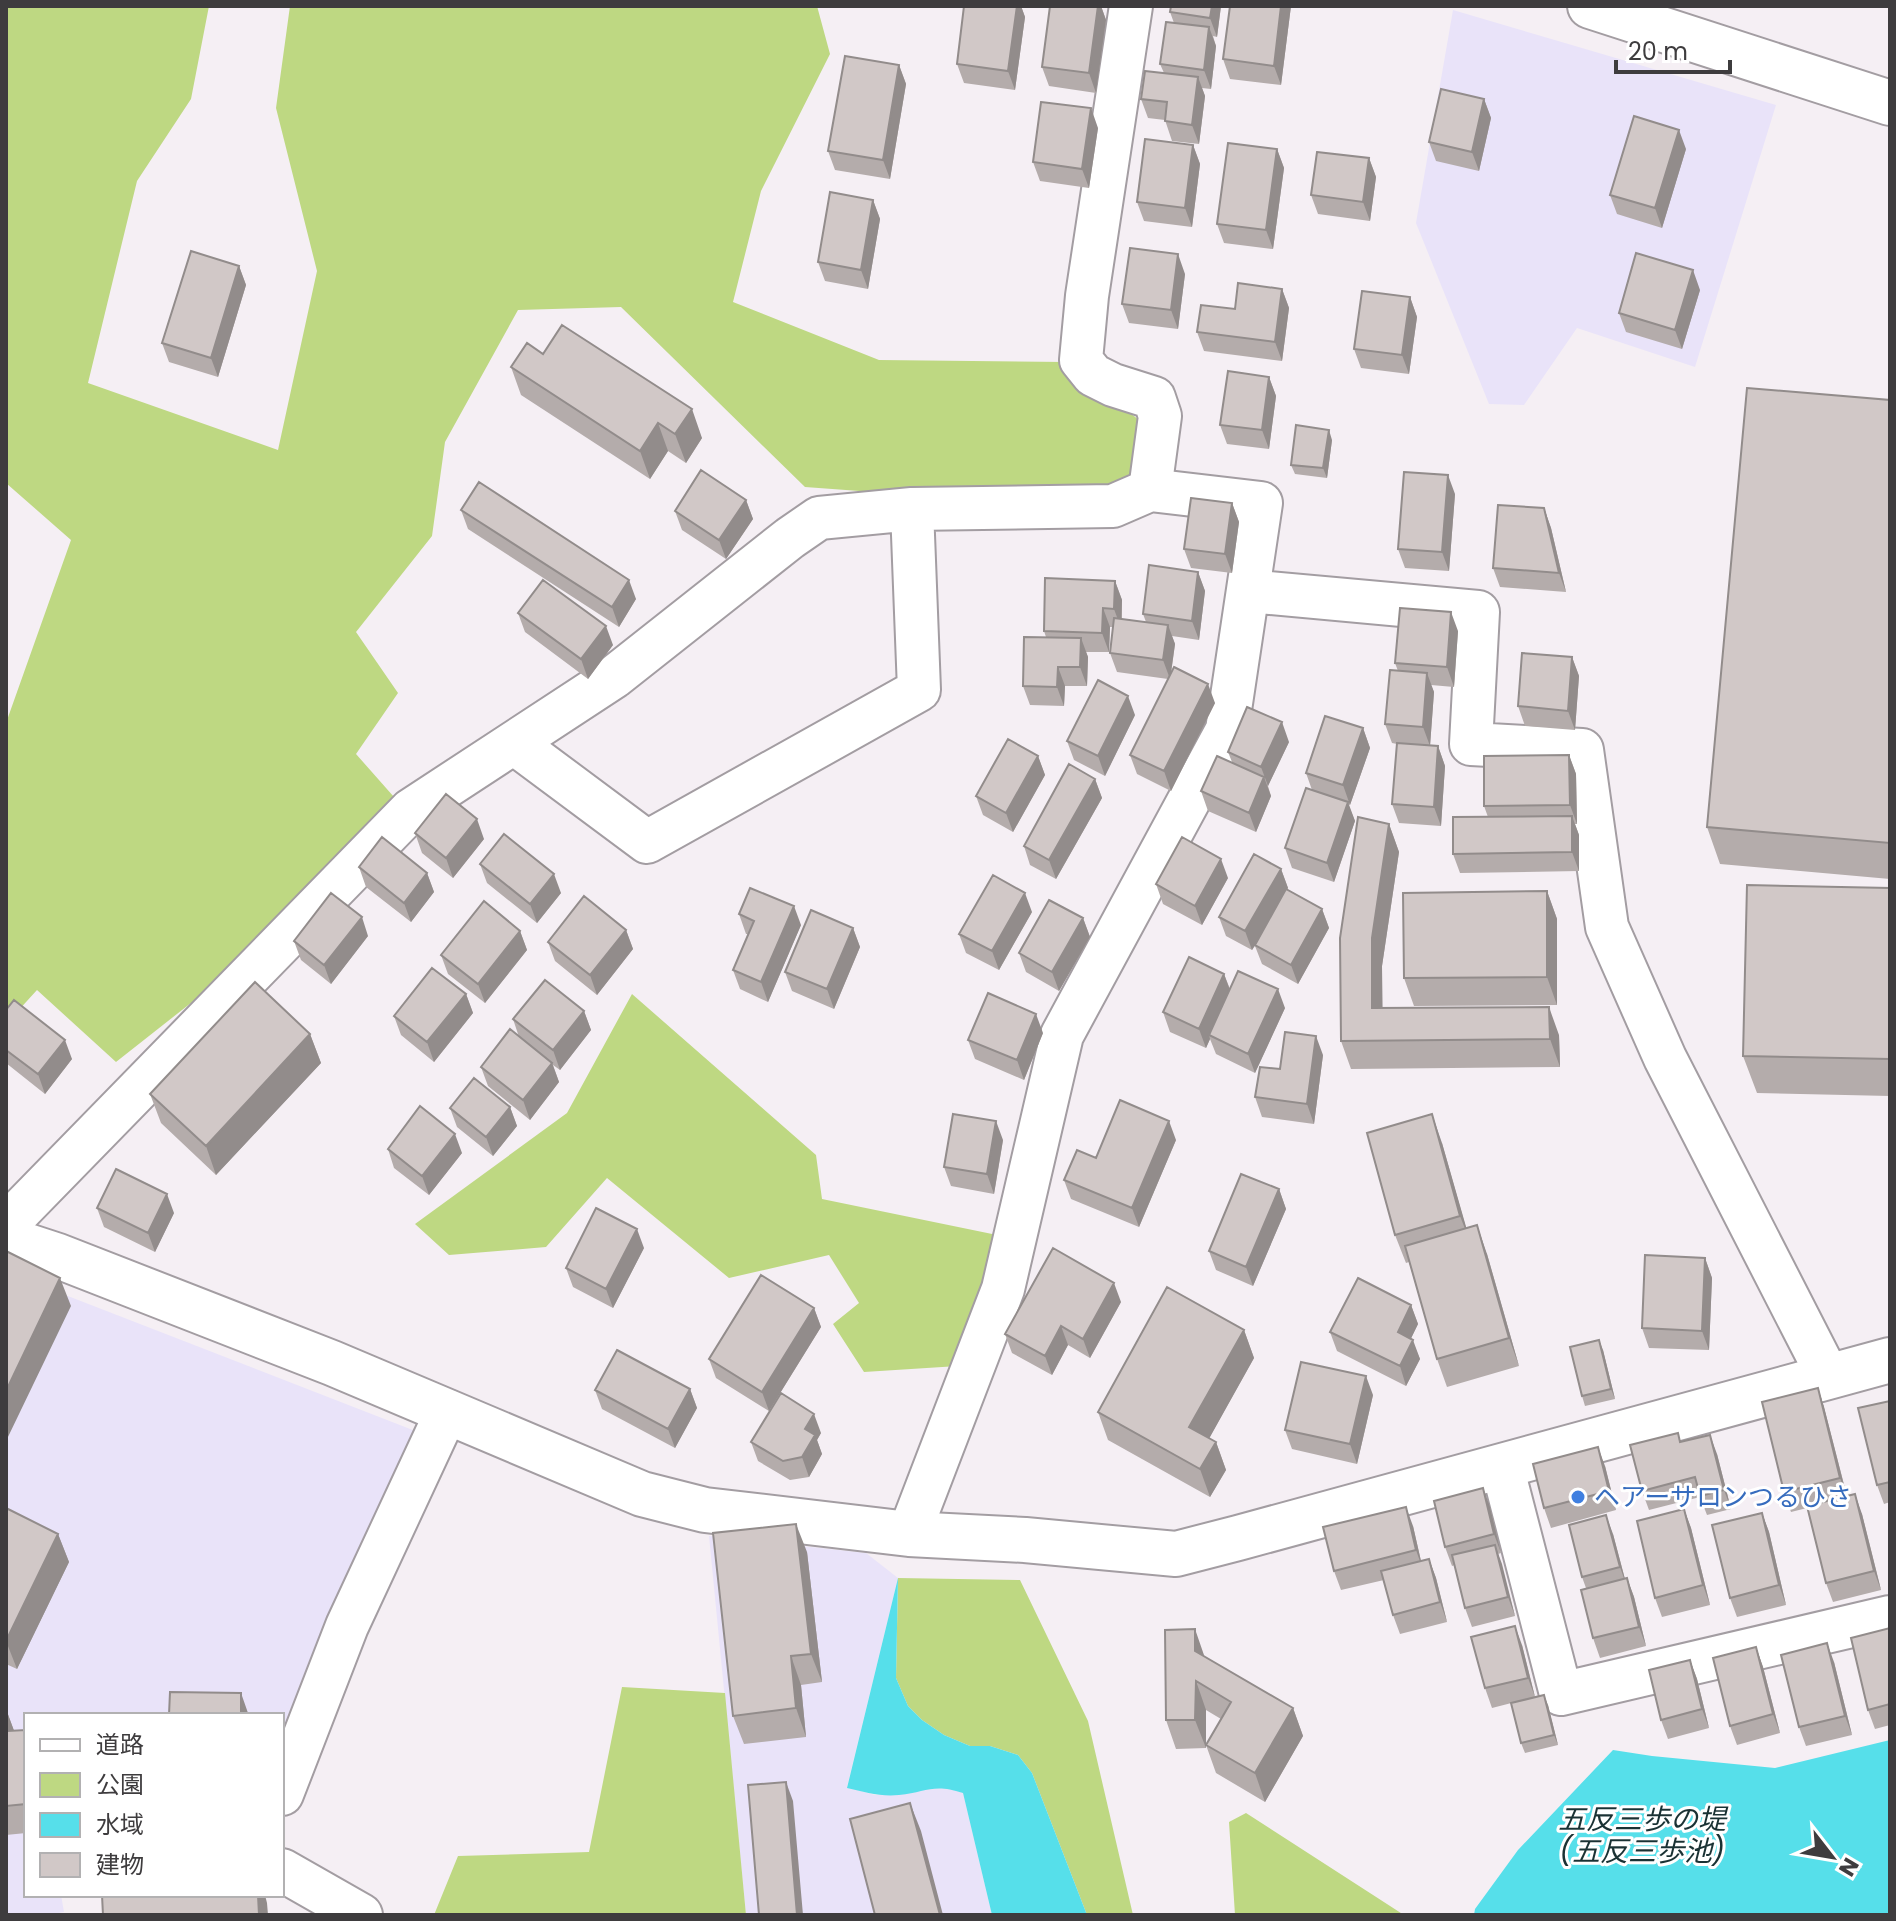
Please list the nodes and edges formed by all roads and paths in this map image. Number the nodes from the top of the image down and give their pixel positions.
1 (1131, 6) edge
2 (1590, 6) edge
3 (1890, 103) edge
4 (1150, 490) junction
5 (912, 509) junction
6 (1248, 591) junction
7 (514, 743) junction
8 (6, 1225) edge
9 (6, 1239) edge
10 (1890, 1360) edge
11 (1828, 1376) junction
12 (447, 1411) junction
13 (1502, 1466) junction
14 (909, 1534) junction
15 (1890, 1617) edge
16 (284, 1789) edge
17 (284, 1871) edge
18 (361, 1915) edge

1 - 4 street
2 - 3 street
4 - 5 street
4 - 6 street
5 - 7 street
5 - 7 street
6 - 11 street
6 - 14 street
7 - 8 street
9 - 12 street
10 - 11 street
11 - 13 street
12 - 14 street
12 - 16 street
13 - 14 street
13 - 15 street
17 - 18 street

